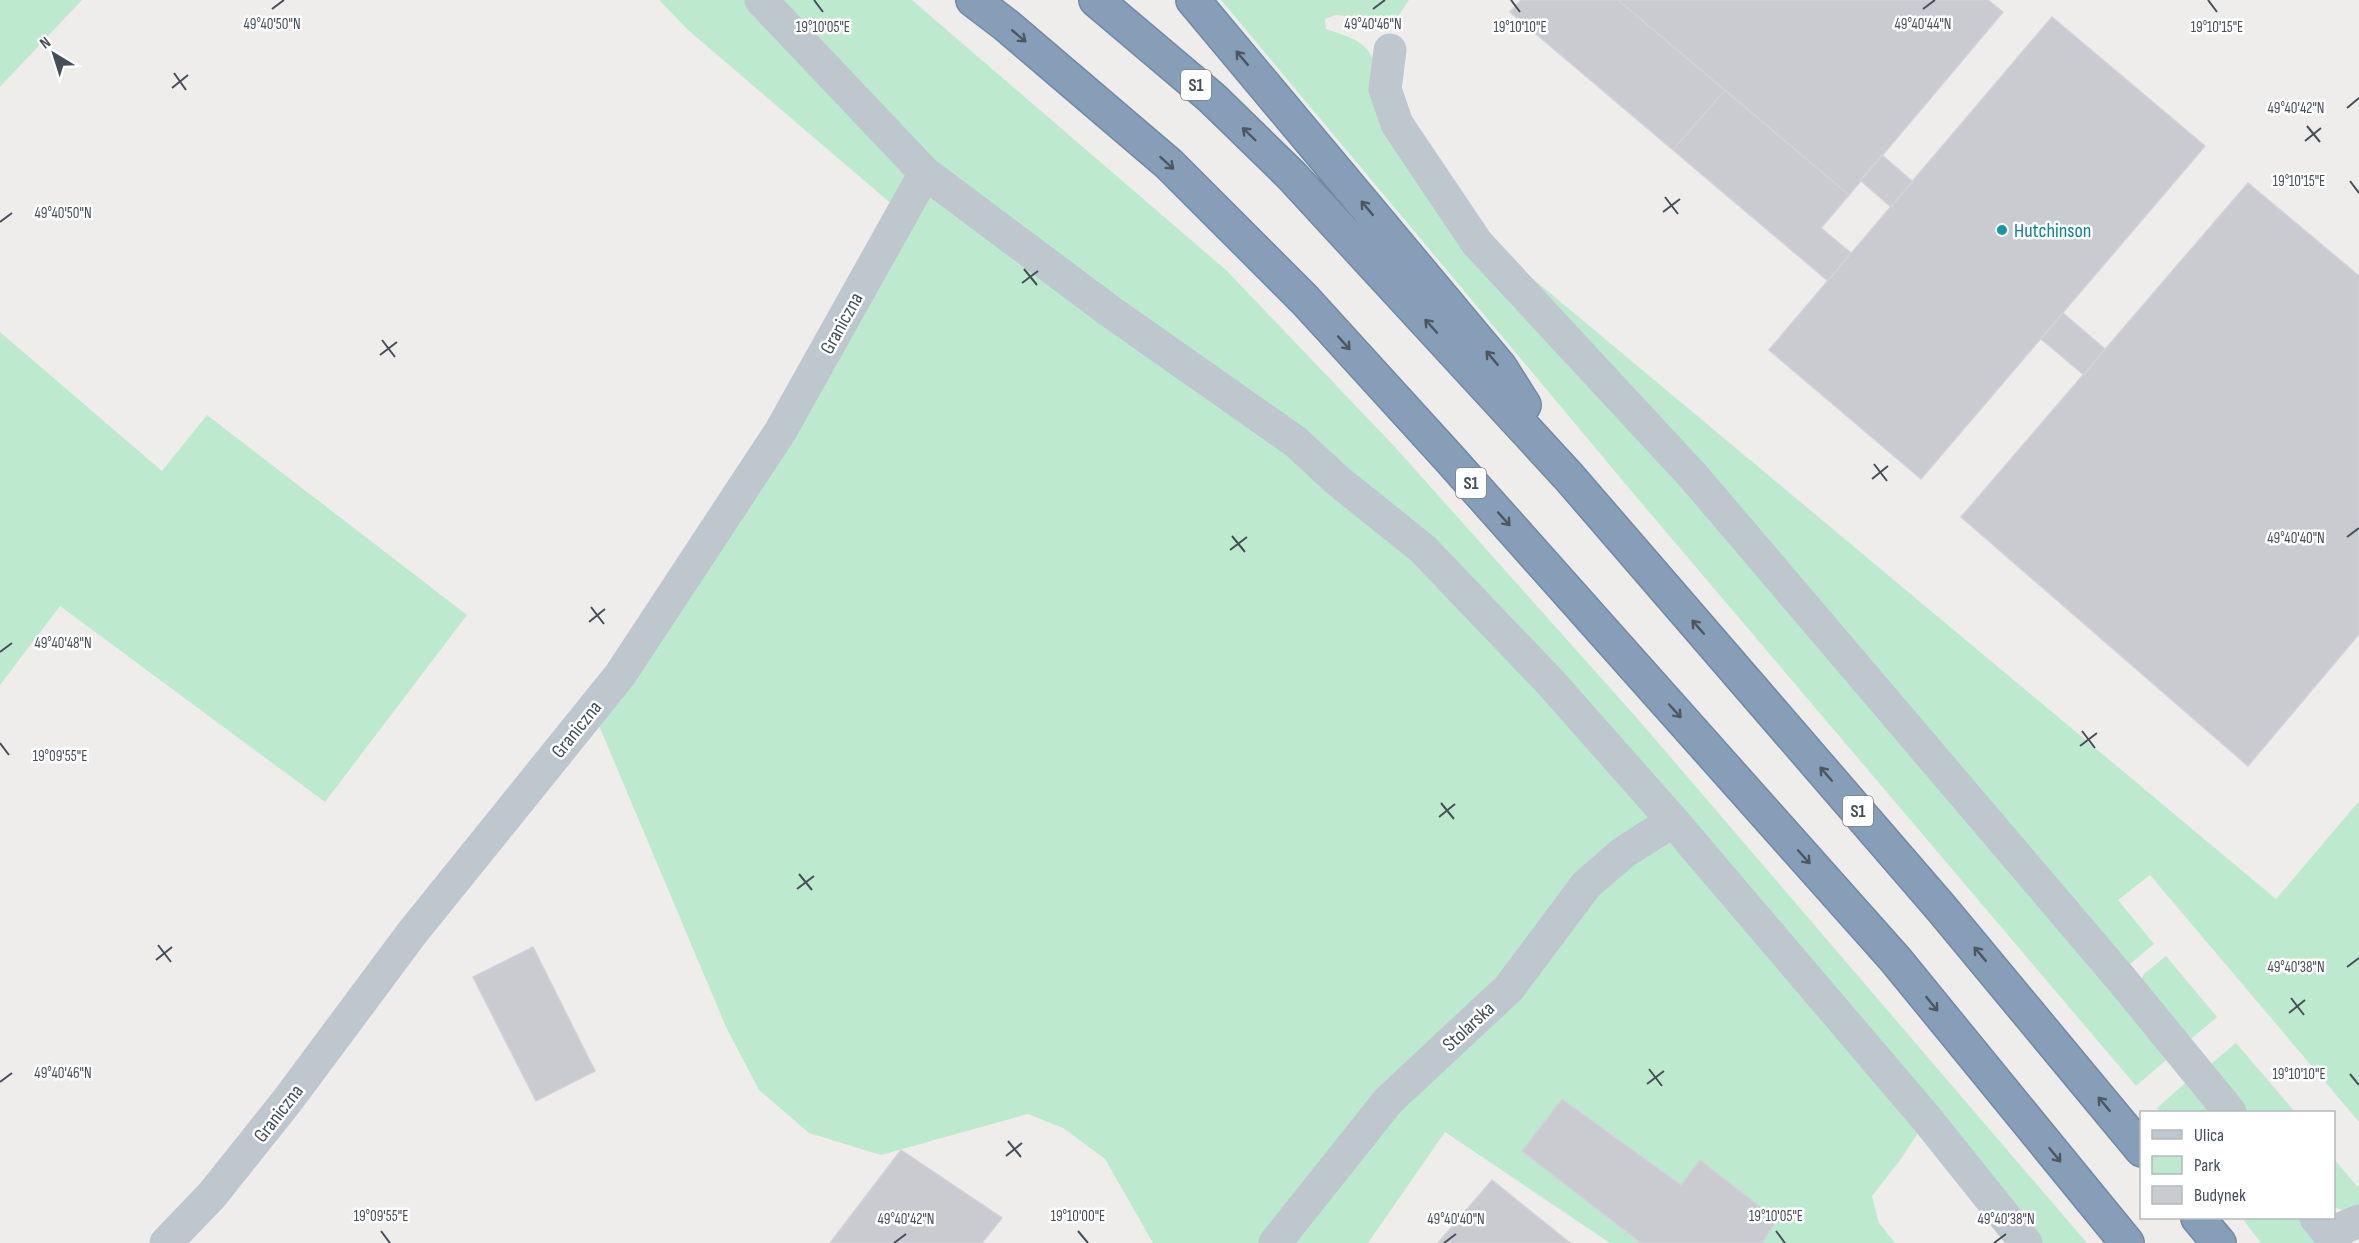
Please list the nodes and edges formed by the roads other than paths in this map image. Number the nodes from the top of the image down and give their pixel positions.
1 (761, 0) edge
2 (973, 0) edge
3 (1096, 0) edge
4 (1193, 0) edge
5 (1390, 50) dead end
6 (925, 173) junction
7 (1569, 477) junction
8 (1672, 821) junction
9 (2228, 1111) edge
10 (2140, 1147) edge
11 (2199, 1219) edge
12 (2359, 1221) edge
13 (2327, 1232) edge
14 (166, 1243) edge
15 (1275, 1243) edge
16 (2026, 1243) edge
17 (2127, 1243) edge
18 (2219, 1243) edge

1 - 6 street
2 -> 17 highway, S1
7 -> 3 highway, S1
7 -> 4 highway
5 - 9 street
6 - 8 street
6 - 14 street, Graniczna
10 -> 7 highway, S1
8 - 15 street, Stolarska
8 - 16 street
11 - 18 highway
12 - 13 street

